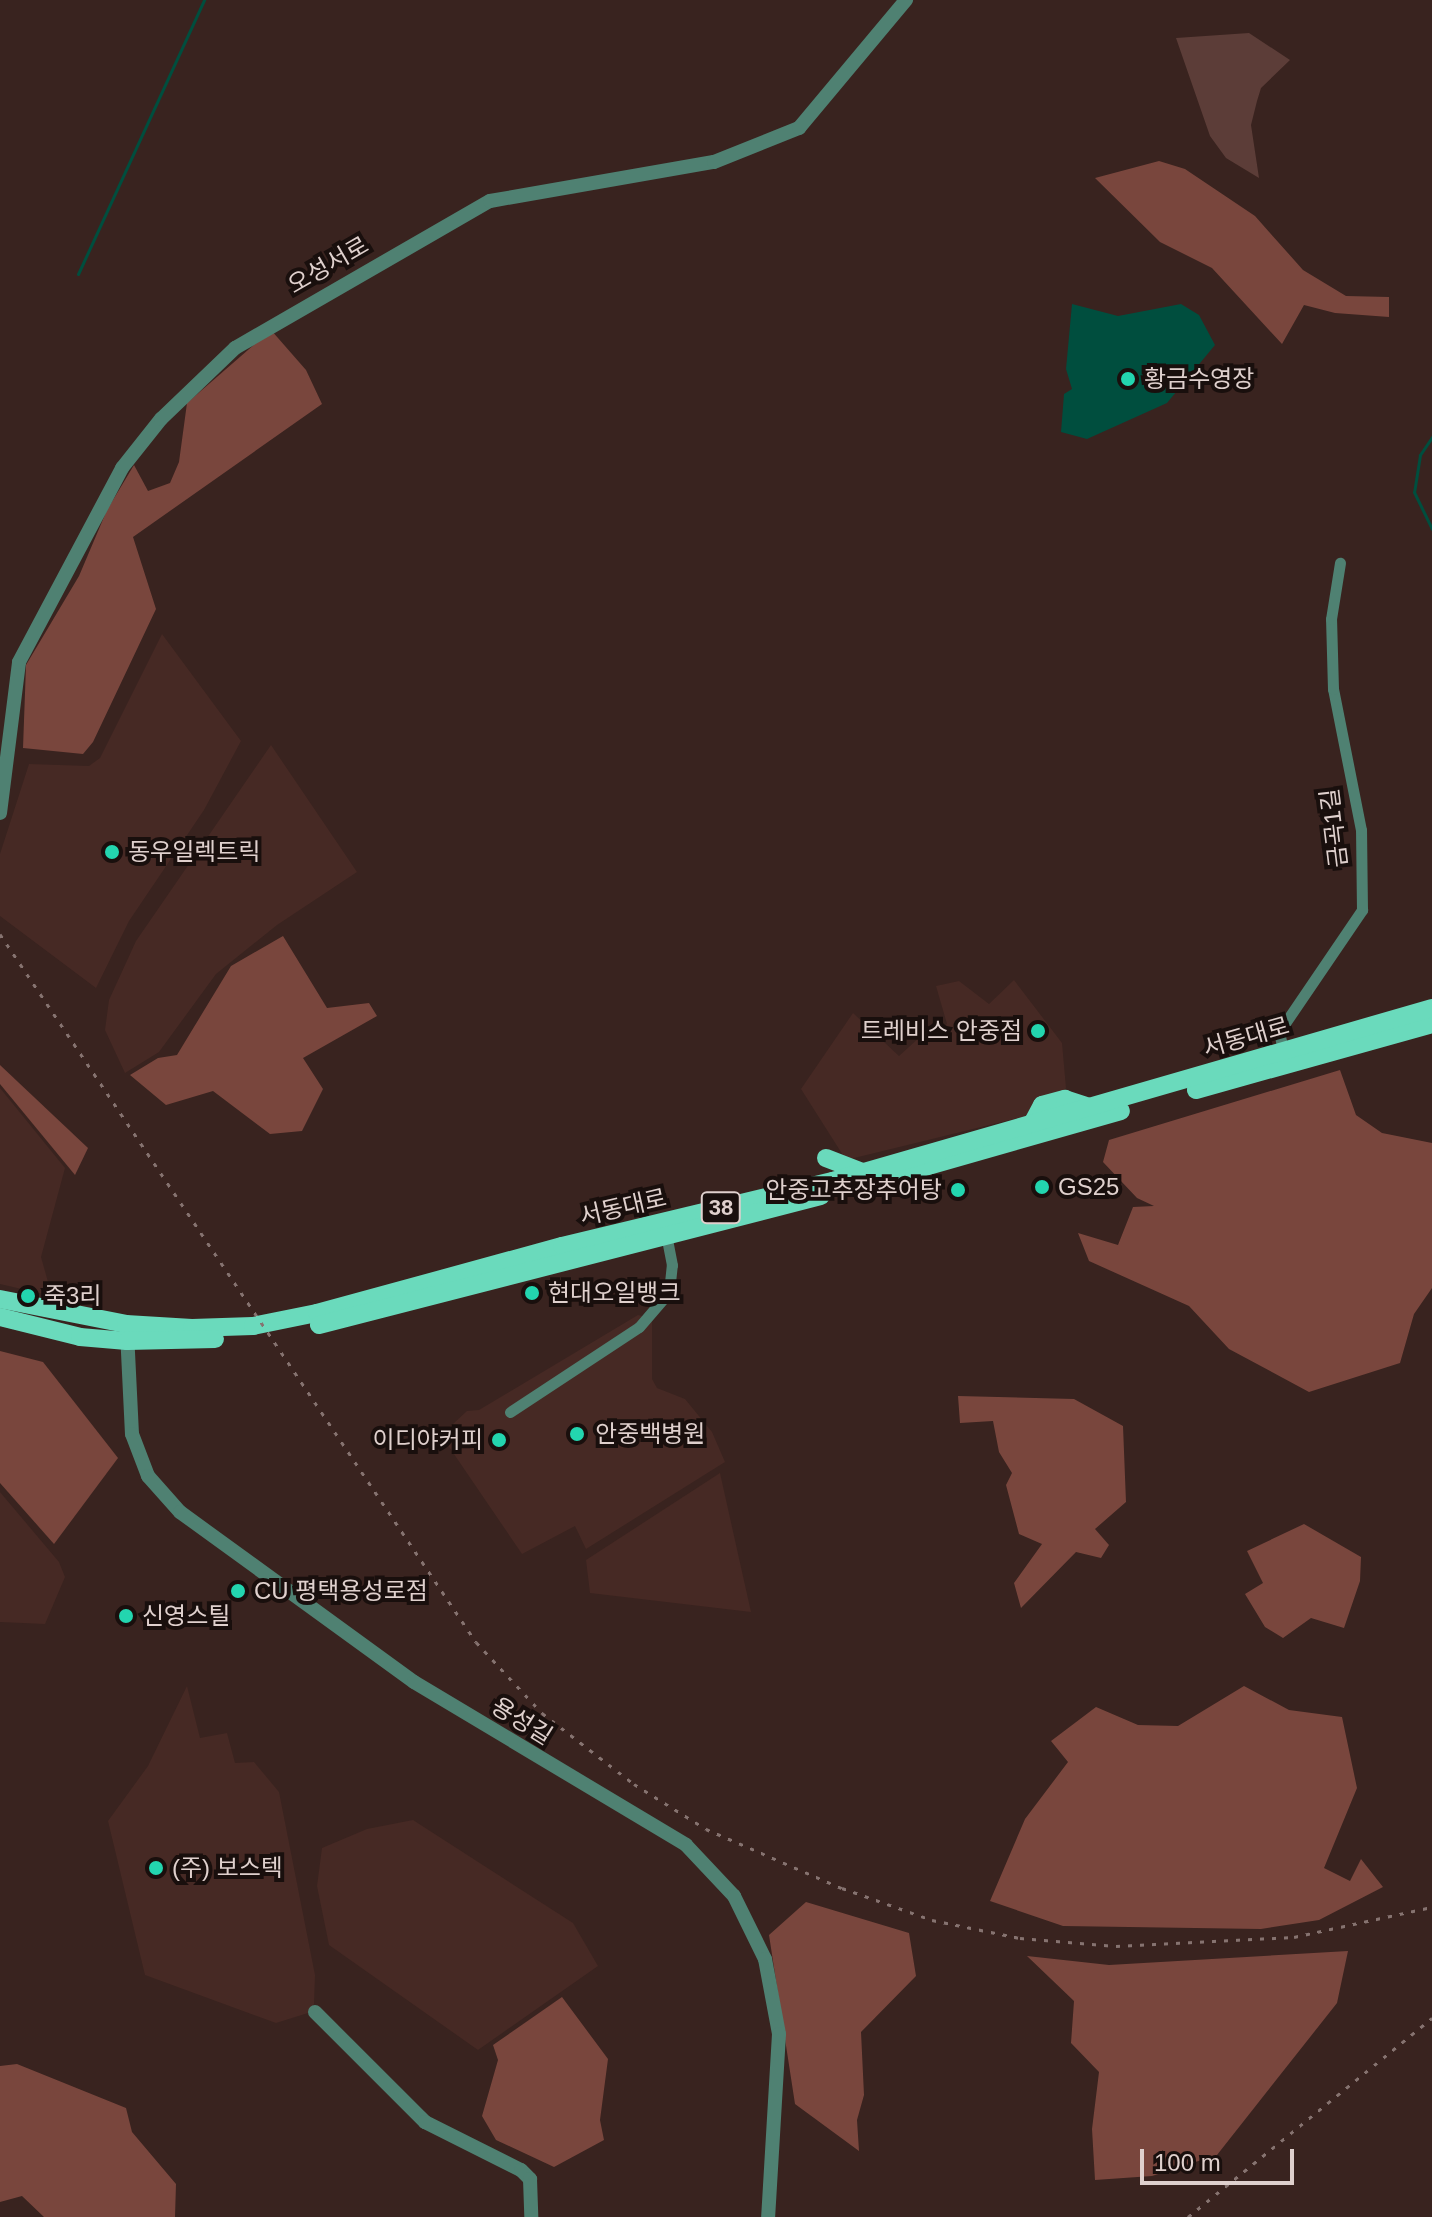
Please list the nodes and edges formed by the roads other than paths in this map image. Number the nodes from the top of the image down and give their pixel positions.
1 (906, 0) edge
2 (1340, 563) dead end
3 (0, 813) edge
4 (1432, 1008) edge
5 (1432, 1024) edge
6 (1285, 1057) junction
7 (826, 1158) dead end
8 (863, 1172) junction
9 (666, 1230) junction
10 (0, 1299) edge
11 (0, 1317) edge
12 (127, 1333) junction
13 (510, 1412) dead end
14 (315, 2012) dead end
15 (531, 2217) edge
16 (768, 2217) edge

1 - 3 street, 오성서로
2 - 6 street, 금곡1길
4 - 6 main road, 서동대로 / 38
5 - 6 main road, 서동대로 / 38
6 - 8 main road, 서동대로 / 38
6 - 9 main road, 서동대로 / 38
7 - 8 main road
8 - 9 main road, 서동대로 / 38
9 - 12 main road, 서동대로 / 38
9 - 13 street
10 - 12 main road, 서동대로 / 38
11 - 12 main road, 서동대로 / 38
12 - 16 street, 용성길
14 - 15 street

